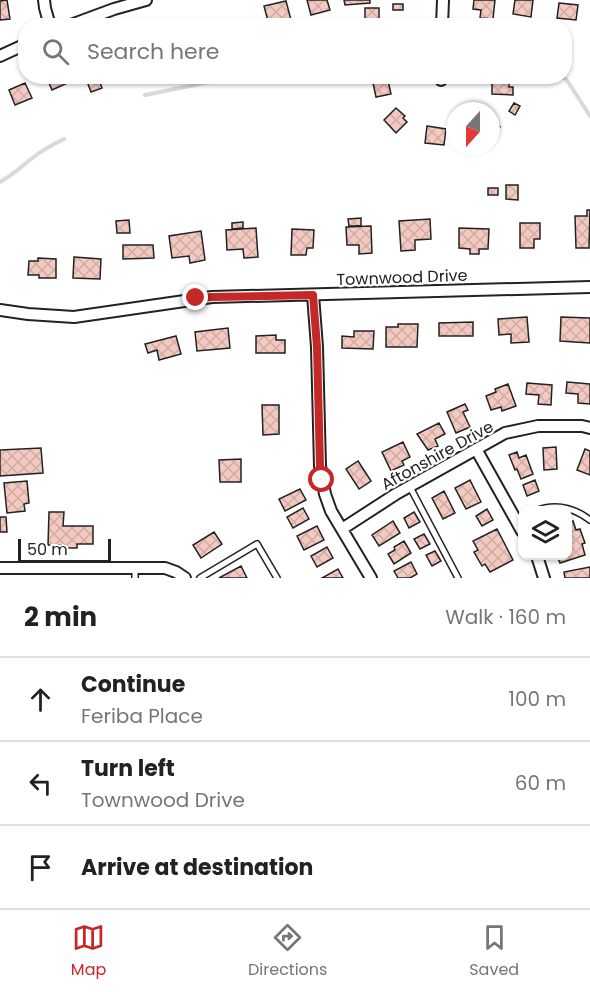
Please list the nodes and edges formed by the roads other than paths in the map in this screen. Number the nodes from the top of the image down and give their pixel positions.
1 (44, 0) edge
2 (146, 0) edge
3 (443, 0) edge
4 (48, 18) edge
5 (90, 18) edge
6 (442, 18) edge
7 (18, 48) edge
8 (0, 56) edge
9 (590, 287) edge
10 (313, 295) junction
11 (0, 310) edge
12 (590, 428) edge
13 (476, 449) junction
14 (410, 487) junction
15 (572, 510) edge
16 (518, 517) edge
17 (590, 520) edge
18 (342, 529) junction
19 (539, 560) edge
20 (0, 568) edge
21 (135, 573) edge
22 (186, 578) edge
23 (200, 578) edge
24 (277, 578) edge
25 (371, 578) edge
26 (458, 578) edge
27 (544, 578) edge

1 - 4 street
2 - 5 street
3 - 6 street
7 - 8 street
9 - 10 street, Townwood Drive
10 - 11 street, Townwood Drive
10 - 18 street
12 - 13 street, Aftonshire Drive
13 - 14 street, Aftonshire Drive
13 - 16 street
14 - 18 street, Aftonshire Drive
14 - 26 lane
15 - 17 lane
18 - 25 street
19 - 27 street
20 - 21 street
21 - 22 street
23 - 24 lane

